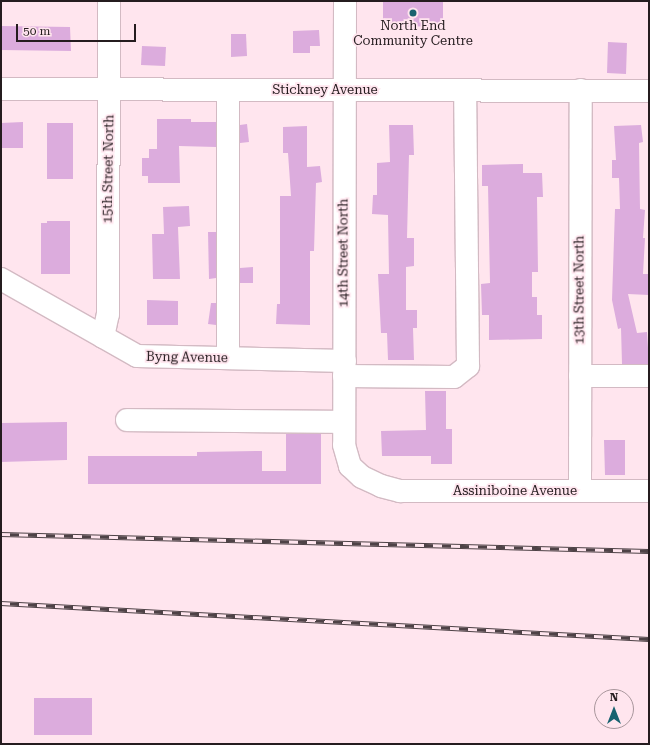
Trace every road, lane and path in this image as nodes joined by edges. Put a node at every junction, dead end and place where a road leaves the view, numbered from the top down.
1 (109, 1) edge
2 (345, 1) edge
3 (1, 89) edge
4 (110, 89) junction
5 (228, 90) junction
6 (344, 90) junction
7 (580, 90) junction
8 (465, 91) junction
9 (649, 91) edge
10 (1, 279) edge
11 (103, 337) junction
12 (228, 358) junction
13 (344, 368) junction
14 (580, 376) junction
15 (649, 376) edge
16 (128, 420) dead end
17 (344, 422) junction
18 (381, 486) joint
19 (580, 490) junction
20 (649, 491) edge

1 - 4 street, 15th Street North
2 - 6 street, 14th Street North
3 - 4 street, Stickney Avenue
4 - 5 street, Stickney Avenue
4 - 11 street, 15th Street North
5 - 6 street, Stickney Avenue
5 - 12 street
6 - 8 street, Stickney Avenue
6 - 13 street, 14th Street North
7 - 8 street, Stickney Avenue
7 - 9 street, Stickney Avenue
7 - 14 street, 13th Street North
8 - 13 street, Byng Avenue
10 - 11 street, Byng Avenue
11 - 12 street, Byng Avenue
12 - 13 street, Byng Avenue
13 - 17 street, 14th Street North
14 - 15 street
14 - 19 street, 13th Street North
16 - 17 street
17 - 18 street, 14th Street North
18 - 19 street, Assiniboine Avenue
19 - 20 street, Assiniboine Avenue

